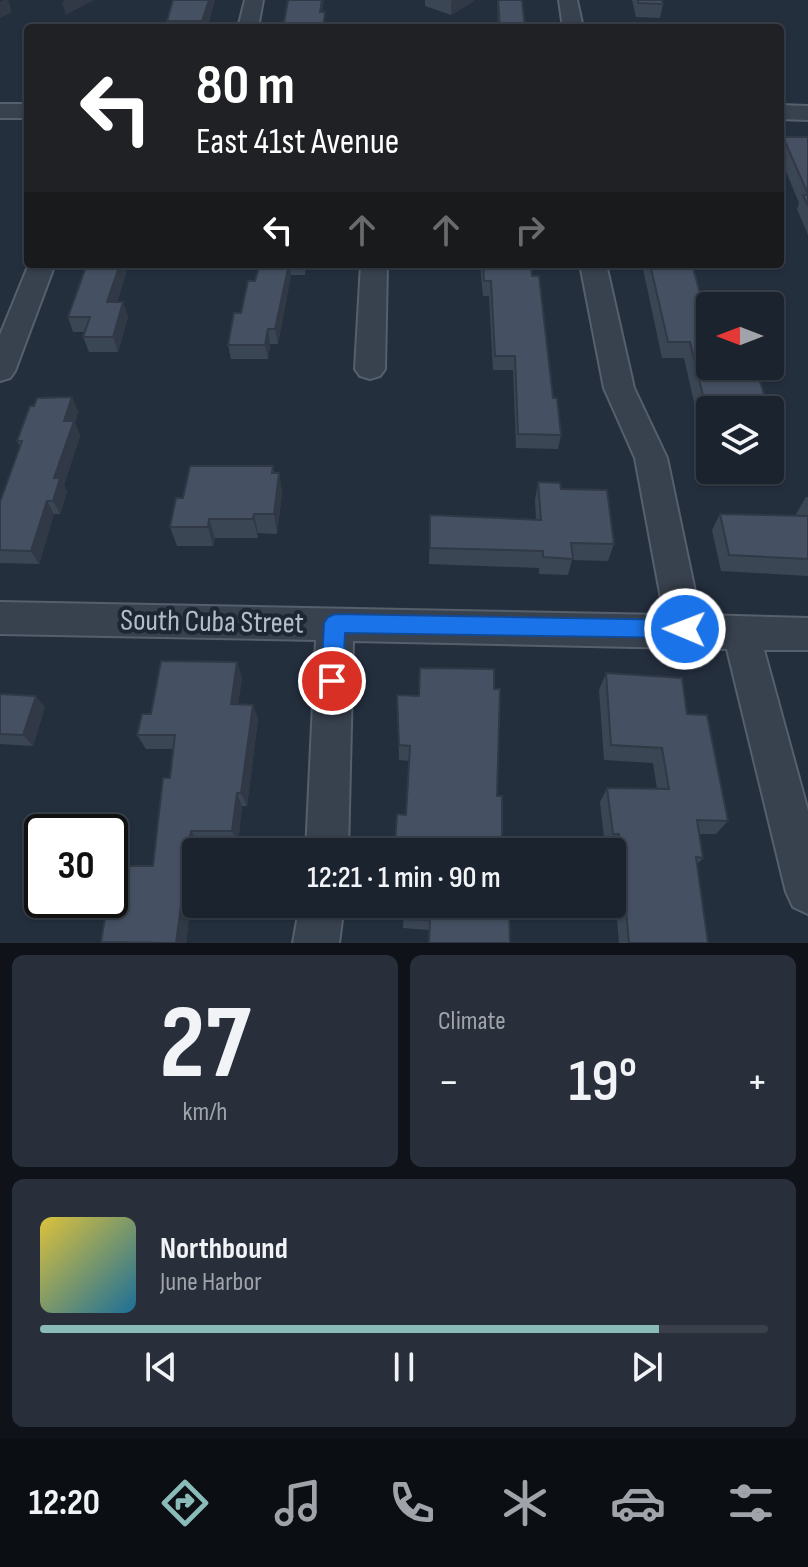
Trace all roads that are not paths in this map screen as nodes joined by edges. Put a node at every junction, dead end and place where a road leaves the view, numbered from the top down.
1 (254, 0) edge
2 (568, 0) edge
3 (249, 24) edge
4 (572, 24) edge
5 (0, 111) edge
6 (24, 111) edge
7 (784, 112) edge
8 (808, 113) edge
9 (40, 268) edge
10 (374, 268) edge
11 (594, 268) edge
12 (370, 369) dead end
13 (0, 371) edge
14 (0, 618) edge
15 (335, 623) junction
16 (685, 629) junction
17 (742, 634) junction
18 (808, 634) edge
19 (327, 838) edge
20 (808, 892) edge
21 (320, 918) edge
22 (316, 943) edge

1 - 3 street
2 - 4 street
5 - 6 street
7 - 8 street
9 - 13 street
10 - 12 street
11 - 16 street
14 - 15 street, South Cuba Street
15 - 16 street, South Cuba Street
15 - 19 street
16 - 17 street, South Cuba Street
17 - 18 street, South Cuba Street
17 - 20 street
21 - 22 street

